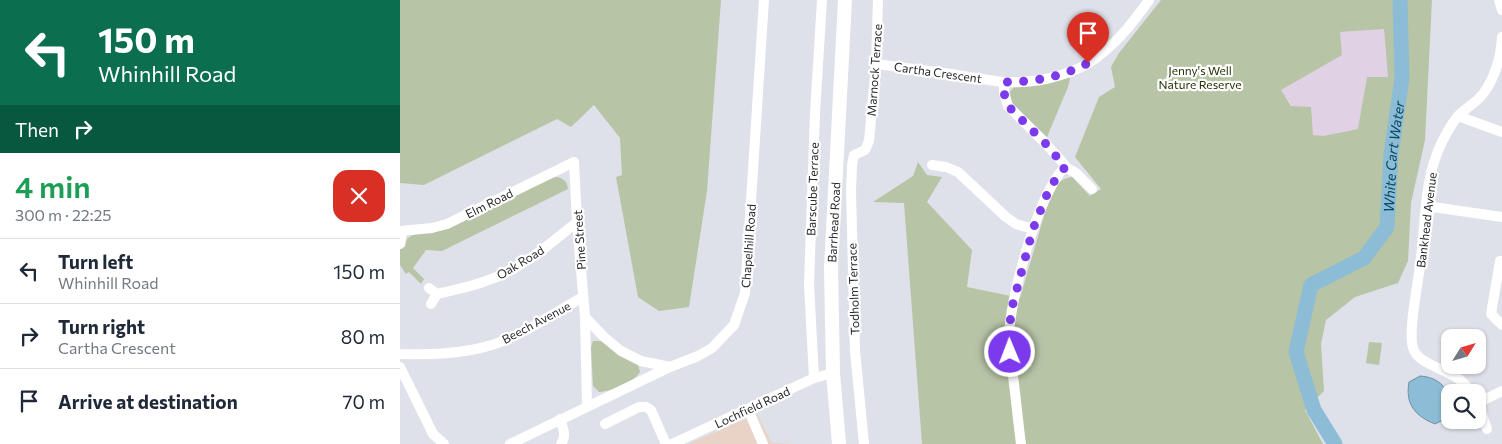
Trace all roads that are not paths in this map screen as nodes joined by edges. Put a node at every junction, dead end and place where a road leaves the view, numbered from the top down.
1 (764, 0) edge
2 (822, 0) edge
3 (845, 0) edge
4 (878, 0) edge
5 (1149, 0) edge
6 (1499, 0) edge
7 (1502, 10) edge
8 (1502, 37) edge
9 (1502, 48) edge
10 (876, 64) junction
11 (1004, 82) junction
12 (1458, 116) junction
13 (1502, 132) edge
14 (870, 141) joint
15 (574, 162) joint
16 (932, 165) dead end
17 (1065, 167) junction
18 (1092, 189) dead end
19 (1426, 206) junction
20 (1502, 217) edge
21 (577, 222) junction
22 (1033, 229) junction
23 (401, 231) edge
24 (400, 244) edge
25 (1502, 261) edge
26 (583, 296) junction
27 (431, 304) dead end
28 (585, 317) junction
29 (1502, 325) edge
30 (400, 354) edge
31 (400, 367) edge
32 (670, 367) junction
33 (833, 373) junction
34 (814, 378) junction
35 (1465, 384) edge
36 (1502, 391) edge
37 (1486, 399) edge
38 (586, 406) junction
39 (748, 409) junction
40 (560, 420) junction
41 (605, 424) dead end
42 (1486, 426) edge
43 (1487, 429) dead end
44 (444, 444) edge
45 (510, 444) edge
46 (561, 444) edge
47 (666, 444) edge
48 (672, 444) edge
49 (763, 444) edge
50 (839, 444) edge
51 (864, 444) edge
52 (1021, 444) edge

1 - 32 street, Chapelhill Road
2 - 34 street, Barscube Terrace
3 - 33 main road, Barrhead Road
4 - 10 street, Marnock Terrace
5 - 11 street, Cartha Crescent
6 - 7 street
8 - 9 street, Bankhead Avenue
9 - 12 street, Bankhead Avenue
10 - 11 street, Cartha Crescent
10 - 14 street, Marnock Terrace
11 - 17 street
12 - 13 street
12 - 19 street, Bankhead Avenue
14 - 51 street, Todholm Terrace
15 - 21 street, Pine Street
15 - 23 street, Elm Road
16 - 22 street
17 - 18 street
17 - 22 street
19 - 20 street
19 - 35 street, Bankhead Avenue
21 - 26 street, Pine Street
21 - 27 street, Oak Road
22 - 52 street
23 - 24 street, Elm Road
25 - 29 street
26 - 28 street, Pine Street
26 - 30 street, Beech Avenue
28 - 32 street
28 - 38 street, Pine Street
31 - 44 street
32 - 38 street, Chapelhill Road
33 - 34 street, Lochfield Road
33 - 50 main road, Barrhead Road
34 - 39 street, Lochfield Road
36 - 37 street
38 - 40 street, Chapelhill Road
39 - 48 street, Lochfield Road
39 - 49 street
40 - 45 street, Chapelhill Road
40 - 46 street
41 - 47 street
42 - 43 street

